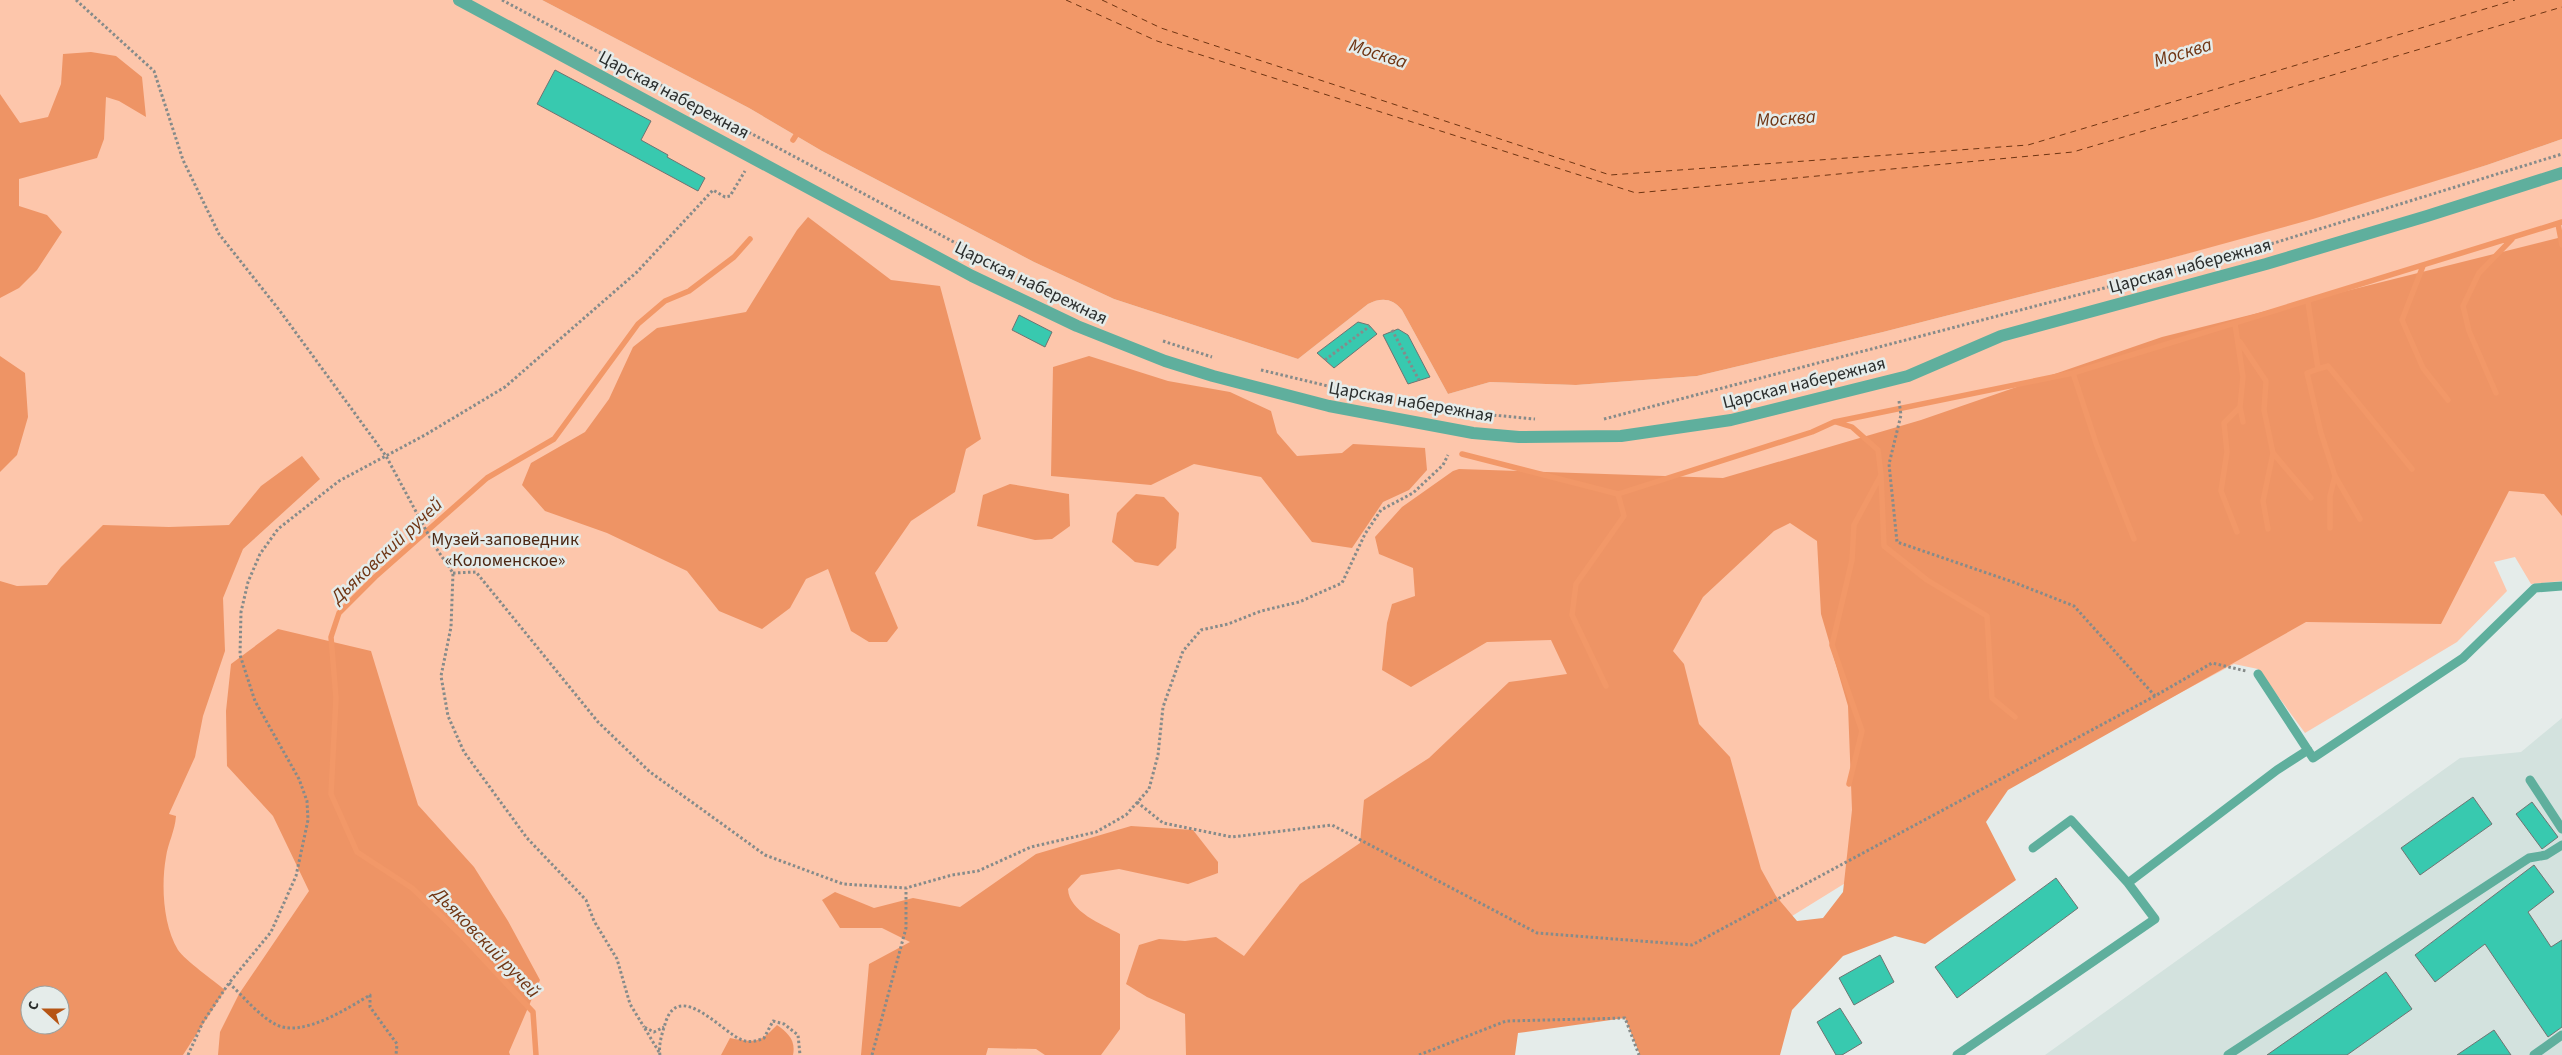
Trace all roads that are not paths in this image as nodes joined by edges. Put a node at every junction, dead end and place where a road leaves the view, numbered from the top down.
1 (460, 0) edge
2 (2562, 173) edge
3 (2562, 586) edge
4 (2258, 674) road end
5 (2308, 750) junction
6 (2530, 780) dead end
7 (2562, 829) edge
8 (2562, 845) edge
9 (2033, 848) dead end
10 (2128, 882) junction
11 (2562, 1035) edge
12 (1958, 1055) edge
13 (2228, 1055) edge
14 (2534, 1055) edge

1 - 2 street, Царская набережная
3 - 5 lane
4 - 5 lane
5 - 10 lane
6 - 7 lane
8 - 13 lane
9 - 10 lane
10 - 12 lane
11 - 14 lane

